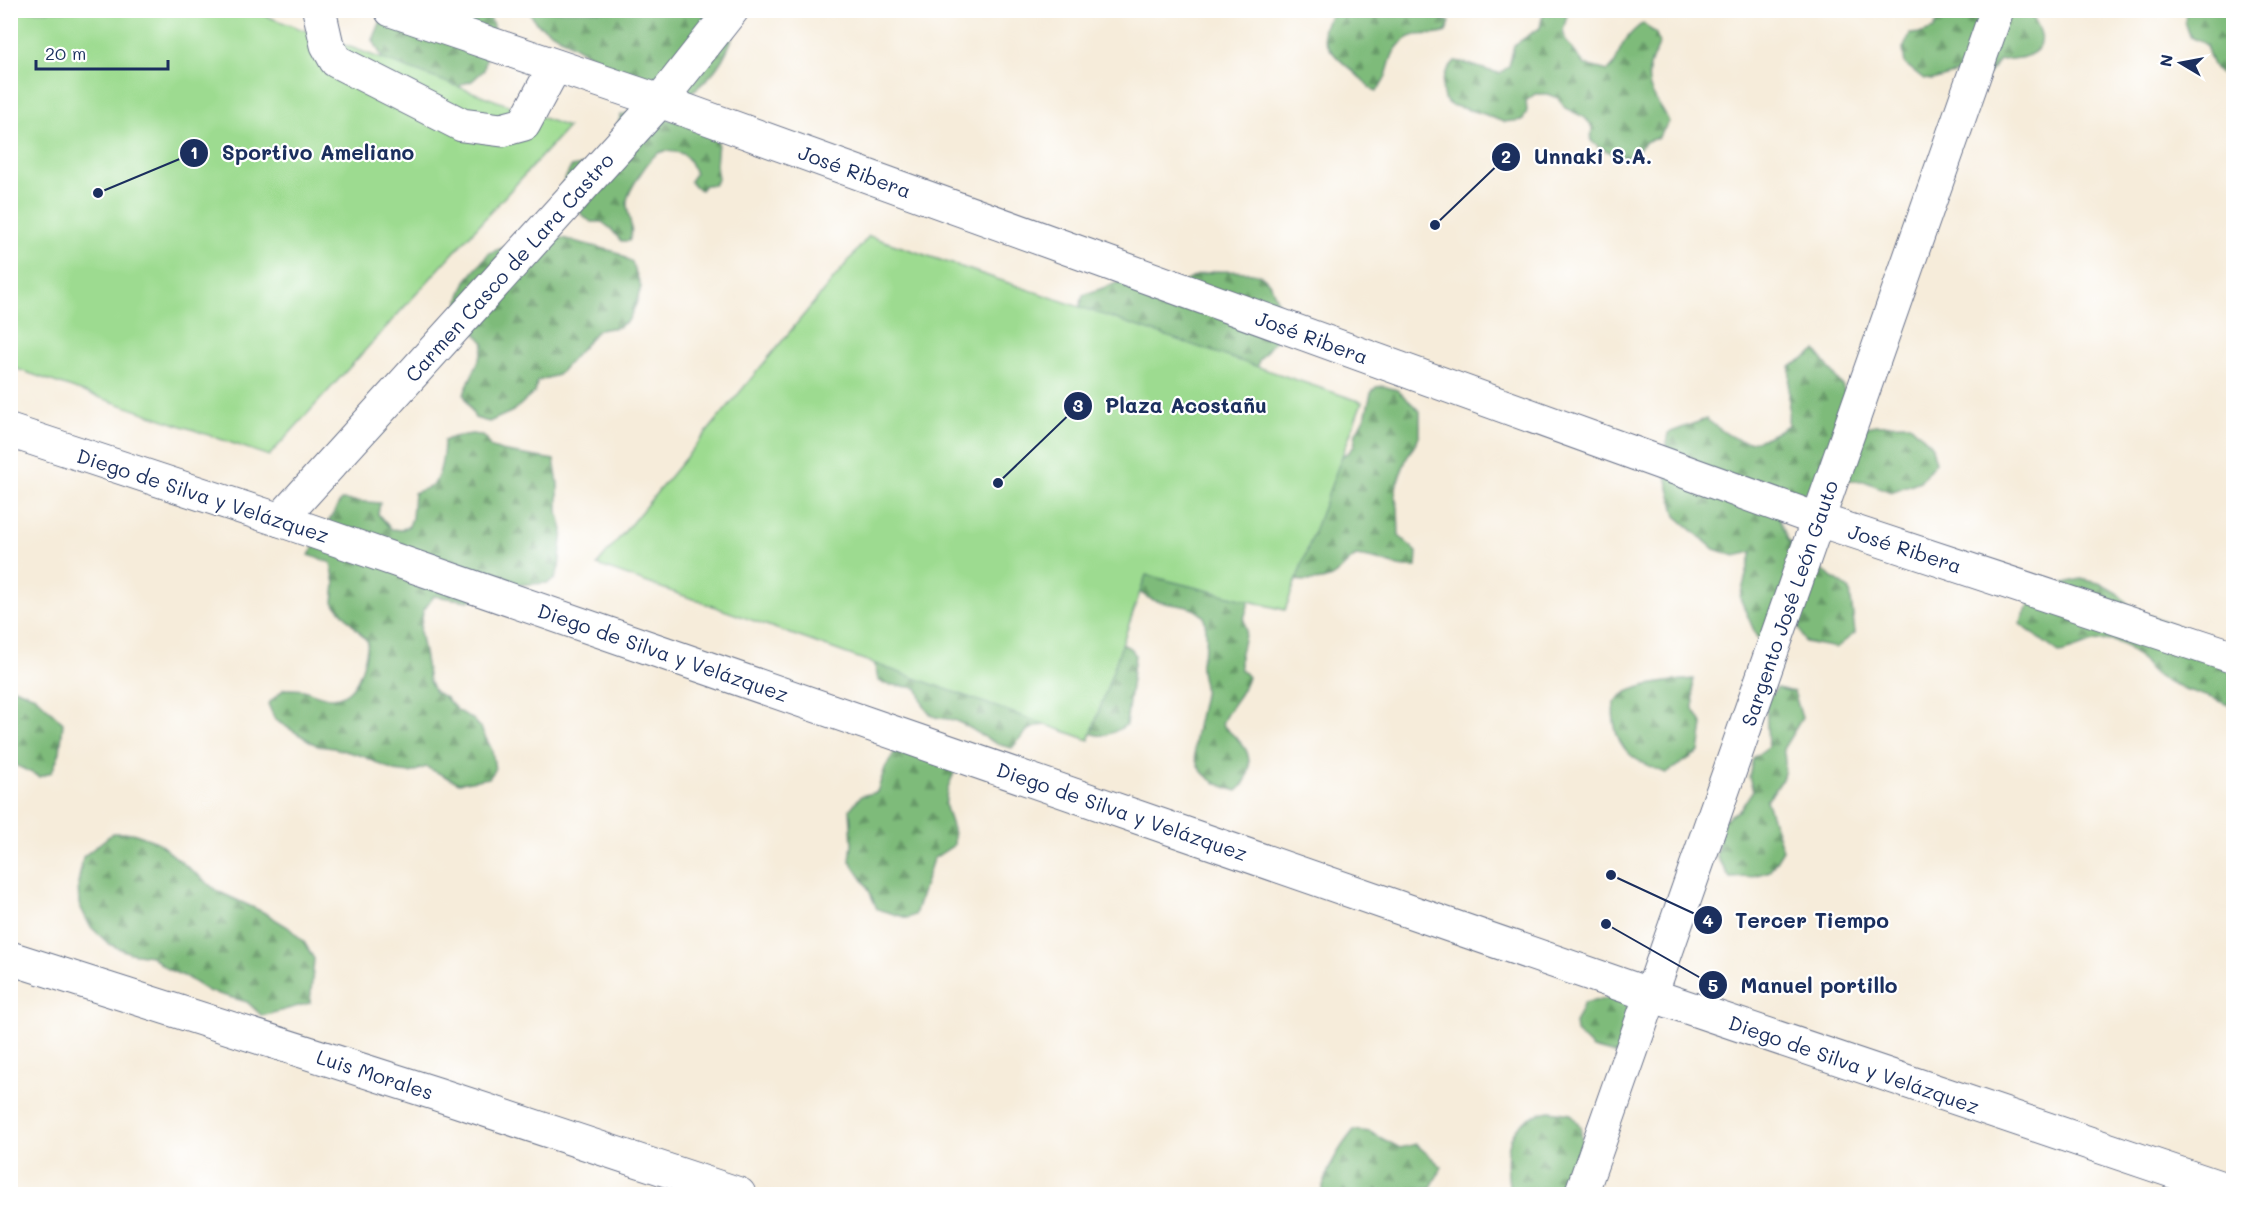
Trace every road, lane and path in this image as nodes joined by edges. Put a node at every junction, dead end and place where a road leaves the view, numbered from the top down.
1 (319, 10) edge
2 (391, 10) edge
3 (732, 10) edge
4 (1997, 10) edge
5 (555, 66) junction
6 (660, 101) junction
7 (10, 431) edge
8 (280, 520) junction
9 (1819, 520) junction
10 (2234, 657) edge
11 (10, 958) edge
12 (1651, 995) junction
13 (2234, 1192) edge
14 (739, 1194) edge
15 (1581, 1194) edge

1 - 5 street
2 - 5 street, José Ribera
3 - 6 street, Carmen Casco de Lara Castro
4 - 9 street, Sargento José León Gauto
5 - 6 street, José Ribera
6 - 8 street, Carmen Casco de Lara Castro
6 - 9 street, José Ribera
7 - 8 street, Diego de Silva y Velázquez
8 - 12 street, Diego de Silva y Velázquez
9 - 10 street, José Ribera
9 - 12 street, Sargento José León Gauto
11 - 14 street, Luis Morales
12 - 13 street, Diego de Silva y Velázquez
12 - 15 street, Sargento José León Gauto

